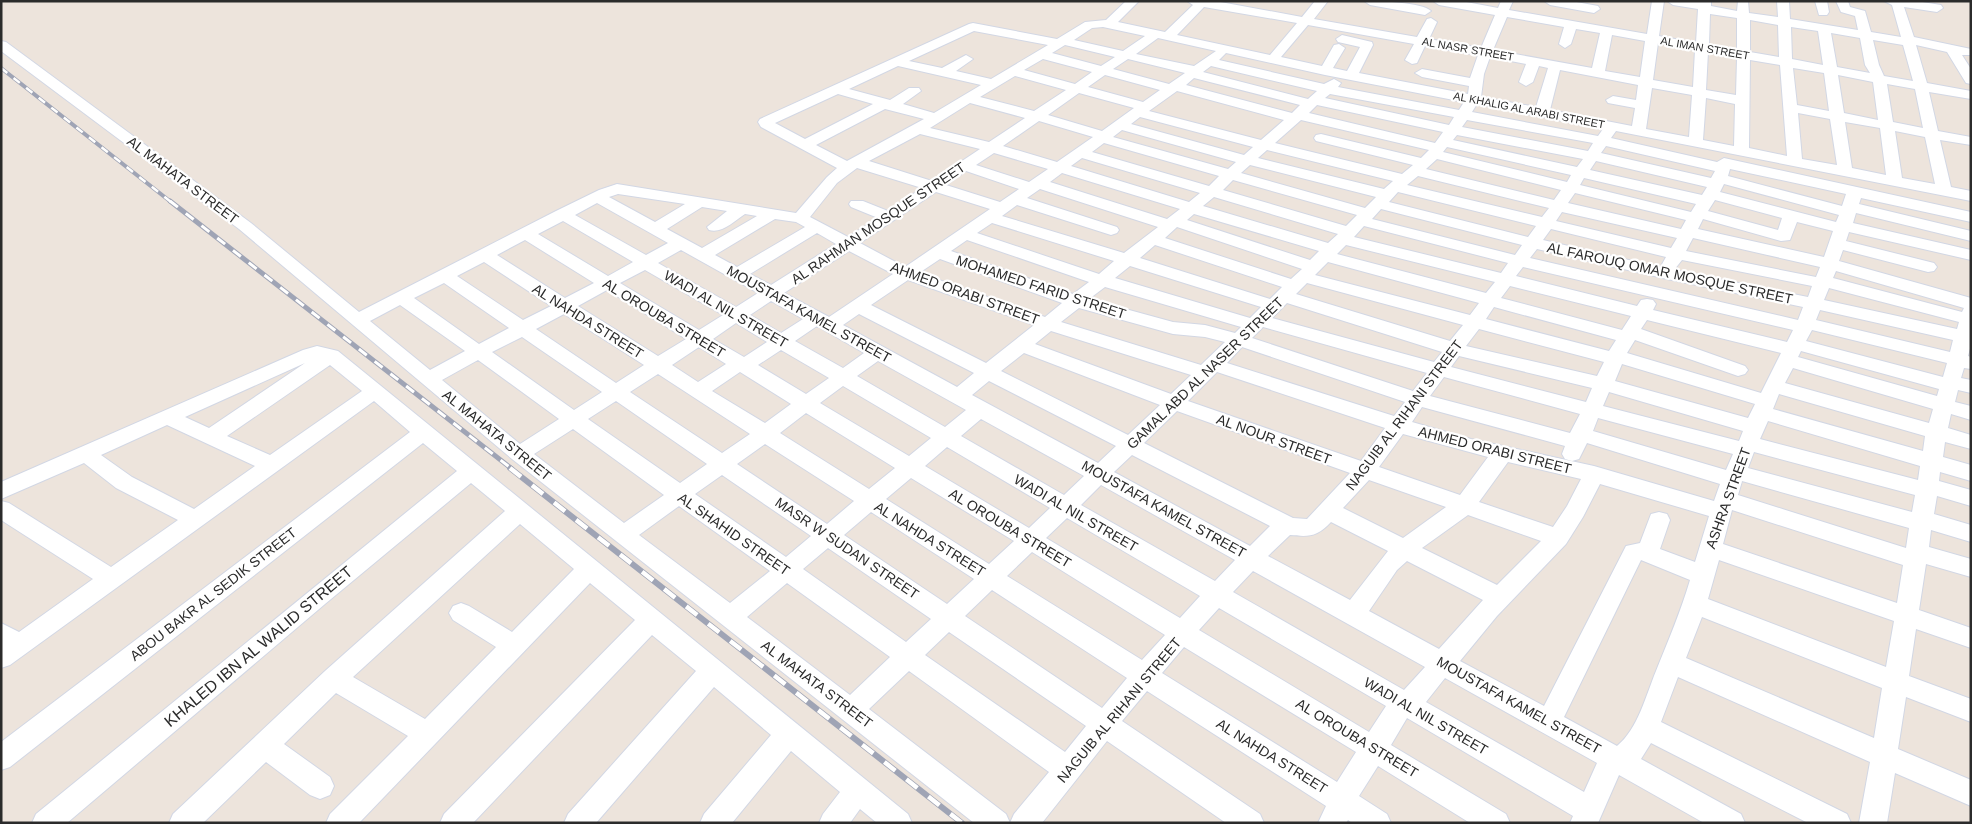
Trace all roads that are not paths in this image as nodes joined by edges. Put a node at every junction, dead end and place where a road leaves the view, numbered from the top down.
1 (1133, 1) edge
2 (1322, 1) edge
3 (1370, 1) edge
4 (1439, 1) edge
5 (1550, 1) edge
6 (1658, 1) edge
7 (1673, 1) edge
8 (1783, 1) edge
9 (1842, 1) edge
10 (1197, 2) edge
11 (1894, 2) edge
12 (1390, 3) edge
13 (1459, 3) edge
14 (1595, 5) edge
15 (1705, 5) edge
16 (1743, 8) edge
17 (1936, 8) dead end
18 (1239, 9) junction
19 (1260, 9) edge
20 (1502, 12) edge
21 (1427, 13) edge
22 (1229, 19) dead end
23 (1380, 20) dead end
24 (1783, 21) junction
25 (1110, 23) junction
26 (1571, 24) junction
27 (1249, 25) dead end
28 (1301, 26) junction
29 (1543, 26) junction
30 (1824, 27) junction
31 (1590, 28) junction
32 (1607, 30) junction
33 (1374, 33) junction
34 (1865, 34) junction
35 (954, 36) junction
36 (1162, 36) junction
37 (1653, 38) junction
38 (1421, 41) junction
39 (1908, 41) junction
40 (1061, 42) junction
41 (1565, 44) dead end
42 (1, 45) edge
43 (1003, 46) dead end
44 (1702, 47) junction
45 (1339, 48) dead end
46 (1952, 49) junction
47 (1022, 50) dead end
48 (1225, 50) junction
49 (1967, 52) dead end
50 (1487, 53) junction
51 (1041, 54) junction
52 (1744, 54) junction
53 (1126, 55) junction
54 (966, 59) dead end
55 (1272, 60) junction
56 (1412, 60) dead end
57 (1534, 61) junction
58 (896, 62) junction
59 (1210, 62) junction
60 (1786, 62) junction
61 (1555, 65) junction
62 (1103, 70) junction
63 (1830, 70) junction
64 (1013, 71) junction
65 (1325, 71) junction
66 (945, 72) junction
67 (1195, 72) junction
68 (1422, 73) dead end
69 (1598, 73) junction
70 (1347, 75) junction
71 (1879, 78) junction
72 (1971, 80) edge
73 (1526, 82) dead end
74 (1647, 82) junction
75 (993, 83) junction
76 (1921, 85) junction
77 (1077, 88) junction
78 (1173, 88) junction
79 (836, 89) junction
80 (1475, 90) junction
81 (914, 91) dead end
82 (1700, 92) junction
83 (1970, 96) edge
84 (969, 99) junction
85 (1613, 100) dead end
86 (1743, 101) junction
87 (886, 105) junction
88 (1309, 105) junction
89 (1643, 105) junction
90 (1792, 108) junction
91 (1142, 109) junction
92 (1542, 112) junction
93 (1036, 116) junction
94 (1837, 117) junction
95 (936, 118) junction
96 (1120, 125) junction
97 (1887, 126) junction
98 (918, 129) junction
99 (1638, 131) junction
100 (1932, 134) junction
101 (1102, 137) junction
102 (1320, 138) dead end
103 (1971, 141) edge
104 (1696, 142) junction
105 (804, 145) junction
106 (1263, 145) junction
107 (990, 147) junction
108 (1080, 153) junction
109 (1592, 157) junction
110 (1247, 160) junction
111 (1795, 162) junction
112 (851, 165) junction
113 (965, 166) junction
114 (1060, 168) junction
115 (1845, 171) junction
116 (1229, 174) junction
117 (1895, 181) junction
118 (936, 186) junction
119 (1034, 186) junction
120 (1711, 191) junction
121 (1944, 191) junction
122 (1211, 192) junction
123 (604, 193) junction
124 (1971, 196) edge
125 (700, 202) junction
126 (857, 204) dead end
127 (1558, 206) junction
128 (743, 208) junction
129 (1002, 208) junction
130 (1191, 208) junction
131 (1372, 210) junction
132 (774, 213) junction
133 (1130, 213) junction
134 (562, 214) junction
135 (1791, 215) junction
136 (890, 217) junction
137 (1971, 217) edge
138 (800, 218) junction
139 (1171, 223) junction
140 (1546, 224) junction
141 (816, 226) junction
142 (715, 227) dead end
143 (656, 229) junction
144 (1111, 230) junction
145 (525, 233) junction
146 (964, 234) junction
147 (1215, 235) junction
148 (1971, 236) edge
149 (1152, 239) junction
150 (682, 243) junction
151 (847, 244) junction
152 (1836, 244) junction
153 (1089, 249) junction
154 (937, 252) junction
155 (1525, 252) junction
156 (483, 254) junction
157 (1196, 254) junction
158 (1676, 254) junction
159 (702, 255) junction
160 (1971, 255) edge
161 (1125, 261) junction
162 (645, 263) junction
163 (1928, 267) dead end
164 (737, 274) junction
165 (906, 274) junction
166 (1666, 274) junction
167 (444, 275) junction
168 (1174, 275) junction
169 (1101, 280) junction
170 (1504, 280) junction
171 (607, 283) junction
172 (1654, 292) junction
173 (772, 293) junction
174 (401, 297) junction
175 (1490, 300) junction
176 (1075, 301) junction
177 (564, 306) junction
178 (858, 306) junction
179 (1641, 314) junction
180 (737, 316) junction
181 (357, 320) junction
182 (1969, 320) edge
183 (824, 322) junction
184 (1257, 322) junction
185 (1474, 323) junction
186 (1048, 324) junction
187 (523, 328) junction
188 (1628, 334) junction
189 (699, 339) junction
190 (1239, 340) junction
191 (1797, 341) junction
192 (781, 342) junction
193 (1021, 345) junction
194 (1454, 349) junction
195 (479, 352) junction
196 (878, 352) junction
197 (331, 355) junction
198 (1615, 358) junction
199 (1964, 362) edge
200 (741, 365) junction
201 (658, 366) junction
202 (1210, 369) junction
203 (1439, 370) junction
204 (1738, 370) dead end
205 (988, 372) junction
206 (842, 378) junction
207 (428, 379) junction
208 (1603, 384) junction
209 (1954, 390) edge
210 (376, 391) junction
211 (698, 391) junction
212 (617, 392) junction
213 (958, 396) junction
214 (1418, 399) junction
215 (1174, 403) junction
216 (805, 404) junction
217 (981, 408) junction
218 (1591, 409) junction
219 (1971, 413) edge
220 (168, 417) junction
221 (574, 419) junction
222 (1758, 420) junction
223 (1398, 425) junction
224 (425, 431) junction
225 (1936, 433) junction
226 (764, 434) junction
227 (210, 437) junction
228 (946, 437) junction
229 (1578, 438) junction
230 (1971, 442) edge
231 (1130, 445) junction
232 (86, 453) junction
233 (1502, 453) junction
234 (519, 454) junction
235 (1931, 462) junction
236 (273, 464) junction
237 (722, 464) junction
238 (1566, 467) junction
239 (910, 468) junction
240 (472, 471) junction
241 (1364, 472) junction
242 (1971, 473) edge
243 (1100, 474) junction
244 (1594, 474) junction
245 (1927, 488) junction
246 (1729, 490) junction
247 (1, 491) edge
248 (679, 495) junction
249 (1971, 498) edge
250 (870, 500) junction
251 (1464, 506) junction
252 (1065, 507) junction
253 (1, 509) edge
254 (520, 511) junction
255 (1329, 511) junction
256 (196, 519) junction
257 (1659, 520) dead end
258 (1921, 521) junction
259 (1289, 526) junction
260 (1971, 534) edge
261 (624, 535) junction
262 (828, 535) junction
263 (1558, 538) junction
264 (1030, 540) junction
265 (1710, 548) junction
266 (1404, 549) junction
267 (1647, 553) junction
268 (1916, 556) junction
269 (1253, 558) junction
270 (590, 568) junction
271 (1971, 568) edge
272 (786, 570) junction
273 (1703, 575) junction
274 (992, 578) junction
275 (111, 579) junction
276 (1217, 595) junction
277 (1499, 597) junction
278 (1695, 604) junction
279 (461, 613) dead end
280 (1354, 613) junction
281 (1906, 616) junction
282 (949, 617) junction
283 (730, 618) junction
284 (652, 619) junction
285 (1183, 633) junction
286 (1971, 638) edge
287 (7, 645) edge
288 (514, 646) junction
289 (908, 656) junction
290 (1672, 663) junction
291 (1444, 664) junction
292 (713, 670) junction
293 (1146, 676) junction
294 (334, 679) junction
295 (1895, 681) junction
296 (1404, 704) junction
297 (851, 710) junction
298 (1971, 711) edge
299 (1549, 722) junction
300 (1106, 724) junction
301 (1646, 727) junction
302 (789, 733) junction
303 (428, 734) junction
304 (264, 746) junction
305 (1374, 748) junction
306 (1885, 756) junction
307 (1, 758) edge
308 (1617, 759) junction
309 (1068, 770) junction
310 (320, 786) dead end
311 (858, 790) junction
312 (1971, 793) edge
313 (1342, 800) junction
314 (1587, 817) edge
315 (46, 823) edge
316 (183, 823) edge
317 (340, 823) edge
318 (454, 823) edge
319 (578, 823) edge
320 (714, 823) edge
321 (833, 823) edge
322 (898, 823) edge
323 (996, 823) edge
324 (1024, 823) edge
325 (1250, 823) edge
326 (1332, 823) edge
327 (1377, 823) edge
328 (1496, 823) edge
329 (1730, 823) edge
330 (1837, 823) edge
331 (1874, 823) edge

1 - 25 street
2 - 28 street
3 - 12 street
4 - 13 street, AL IMAN STREET
5 - 14 street
5 - 29 street
6 - 37 street
7 - 15 street
8 - 24 street
9 - 34 street
10 - 18 street, AL NASR STREET
10 - 36 street, AL RAHMAN MOSQUE STREET
11 - 17 street
11 - 39 street
12 - 21 street
13 - 20 street, AL IMAN STREET
14 - 31 street
15 - 16 street
15 - 44 street
16 - 24 street
16 - 52 street
18 - 19 street, AL NASR STREET
18 - 22 street
19 - 27 street
19 - 28 street, AL NASR STREET
20 - 29 street, AL IMAN STREET
20 - 50 street, GAMAL ABD AL NASER STREET
21 - 38 street
23 - 33 street
24 - 30 street
24 - 60 street
25 - 36 street, AL KHALIG AL ARABI STREET
25 - 40 street, AL KHALIG AL ARABI STREET
26 - 29 street, AL IMAN STREET
26 - 31 street, AL IMAN STREET
26 - 41 street
28 - 33 street, AL NASR STREET
28 - 55 street
28 - 70 street
30 - 34 street
30 - 63 street
31 - 32 street, AL IMAN STREET
32 - 37 street, AL IMAN STREET
32 - 69 street
33 - 38 street, AL NASR STREET
34 - 39 street
34 - 71 street
35 - 40 street
35 - 43 street
35 - 58 street
36 - 48 street, AL KHALIG AL ARABI STREET
36 - 53 street, AL RAHMAN MOSQUE STREET
37 - 44 street, AL IMAN STREET
37 - 74 street
38 - 50 street, AL NASR STREET
38 - 56 street
39 - 46 street
39 - 76 street
40 - 51 street
40 - 53 street
42 - 181 street, AL MAHATA STREET
44 - 52 street, AL IMAN STREET
44 - 82 street
45 - 65 street
46 - 49 street
46 - 72 street
47 - 51 street
48 - 55 street, AL KHALIG AL ARABI STREET
48 - 59 street
50 - 57 street, AL NASR STREET
50 - 80 street, GAMAL ABD AL NASER STREET
51 - 62 street
51 - 64 street
52 - 60 street, AL IMAN STREET
52 - 86 street
53 - 62 street, AL RAHMAN MOSQUE STREET
53 - 67 street
54 - 66 street
55 - 65 street, AL KHALIG AL ARABI STREET
57 - 61 street, AL NASR STREET
57 - 73 street
58 - 66 street
58 - 79 street
59 - 67 street
59 - 88 street
60 - 63 street, AL IMAN STREET
60 - 90 street
61 - 69 street, AL NASR STREET
61 - 92 street
62 - 77 street, AL RAHMAN MOSQUE STREET
62 - 78 street
63 - 71 street, AL IMAN STREET
63 - 94 street
64 - 75 street
64 - 77 street
65 - 70 street, AL KHALIG AL ARABI STREET
66 - 75 street
67 - 78 street
67 - 88 street
68 - 80 street
69 - 74 street, AL NASR STREET
70 - 80 street, AL KHALIG AL ARABI STREET
70 - 88 street
71 - 76 street, AL IMAN STREET
71 - 97 street
74 - 82 street, AL NASR STREET
74 - 89 street
75 - 84 street
76 - 83 street, AL IMAN STREET
76 - 100 street
77 - 91 street
77 - 93 street, AL RAHMAN MOSQUE STREET
78 - 88 street
78 - 91 street
79 - 87 street
79 - 105 street
80 - 92 street, AL KHALIG AL ARABI STREET
80 - 131 street, GAMAL ABD AL NASER STREET
81 - 87 street
82 - 86 street, AL NASR STREET
82 - 104 street
84 - 93 street
84 - 95 street
85 - 89 street
86 - 120 street
87 - 95 street
87 - 105 street
88 - 106 street
88 - 131 street
88 - 131 street
89 - 99 street
90 - 94 street
90 - 111 street
91 - 96 street
91 - 106 street
92 - 109 street, AL KHALIG AL ARABI STREET
93 - 101 street
93 - 107 street, AL RAHMAN MOSQUE STREET
94 - 97 street
94 - 115 street
95 - 98 street
96 - 101 street
96 - 110 street
97 - 100 street
97 - 117 street
98 - 107 street
98 - 112 street
99 - 104 street, AL KHALIG AL ARABI STREET
99 - 109 street, AL KHALIG AL ARABI STREET
100 - 103 street
100 - 121 street
101 - 108 street
101 - 116 street
102 - 131 street
104 - 120 street, AL KHALIG AL ARABI STREET
105 - 112 street
106 - 110 street
106 - 131 street
107 - 113 street, AL RAHMAN MOSQUE STREET
107 - 114 street
108 - 114 street
108 - 122 street
109 - 120 street
109 - 120 street
109 - 127 street, NAGUIB AL RIHANI STREET
109 - 131 street
109 - 131 street
110 - 116 street
110 - 131 street
111 - 115 street, AL KHALIG AL ARABI STREET
111 - 120 street, AL KHALIG AL ARABI STREET
112 - 118 street
112 - 138 street
113 - 118 street, AL RAHMAN MOSQUE STREET
113 - 119 street
114 - 119 street
114 - 130 street
115 - 117 street, AL KHALIG AL ARABI STREET
116 - 122 street
116 - 131 street
117 - 121 street, AL KHALIG AL ARABI STREET
118 - 129 street
118 - 136 street, AL RAHMAN MOSQUE STREET
119 - 129 street
119 - 133 street
120 - 127 street
120 - 135 street
120 - 135 street
120 - 152 street
120 - 152 street
120 - 158 street
121 - 124 street, AL KHALIG AL ARABI STREET
122 - 130 street
122 - 131 street
123 - 125 street, AHMED ORABI STREET
123 - 134 street
123 - 143 street, MOUSTAFA KAMEL STREET
125 - 128 street, AHMED ORABI STREET
125 - 143 street
126 - 136 street
127 - 131 street
127 - 140 street, NAGUIB AL RIHANI STREET
128 - 132 street, AHMED ORABI STREET
128 - 142 street
129 - 144 street
129 - 146 street
129 - 153 street
130 - 131 street
130 - 139 street
131 - 140 street
131 - 147 street
131 - 155 street
131 - 155 street, AL FAROUQ OMAR MOSQUE STREET
131 - 157 street
131 - 168 street
131 - 170 street
131 - 175 street
131 - 184 street, GAMAL ABD AL NASER STREET
131 - 185 street
131 - 194 street
132 - 138 street, AHMED ORABI STREET
132 - 159 street
133 - 139 street
133 - 144 street
134 - 145 street
134 - 162 street, WADI AL NIL STREET
135 - 152 street
136 - 151 street, AL RAHMAN MOSQUE STREET
137 - 152 street
138 - 141 street, AHMED ORABI STREET
139 - 147 street
139 - 149 street
140 - 155 street, NAGUIB AL RIHANI STREET
140 - 158 street
141 - 151 street, AHMED ORABI STREET
141 - 164 street
143 - 150 street, MOUSTAFA KAMEL STREET
144 - 153 street
145 - 156 street
145 - 171 street, AL OROUBA STREET
146 - 154 street
146 - 169 street
147 - 157 street
148 - 152 street
149 - 157 street
149 - 161 street
150 - 159 street, MOUSTAFA KAMEL STREET
150 - 162 street
151 - 165 street, AHMED ORABI STREET
151 - 173 street, AL RAHMAN MOSQUE STREET
152 - 158 street
152 - 160 street
152 - 163 street
152 - 166 street, AL FAROUQ OMAR MOSQUE STREET
152 - 182 street
152 - 191 street, ASHRA STREET
153 - 161 street
154 - 165 street
154 - 176 street, MOHAMED FARID STREET
155 - 166 street, AL FAROUQ OMAR MOSQUE STREET
155 - 170 street, NAGUIB AL RIHANI STREET
155 - 172 street
156 - 167 street
156 - 177 street, AL NAHDA STREET
157 - 168 street
158 - 166 street
159 - 164 street, MOUSTAFA KAMEL STREET
161 - 168 street
161 - 169 street
162 - 171 street
162 - 180 street, WADI AL NIL STREET
164 - 173 street, MOUSTAFA KAMEL STREET
165 - 178 street
165 - 186 street, AHMED ORABI STREET
166 - 172 street
167 - 174 street
167 - 187 street, MASR W SUDAN STREET
169 - 176 street
169 - 184 street
170 - 175 street, NAGUIB AL RIHANI STREET
170 - 179 street
171 - 177 street
171 - 189 street, AL OROUBA STREET
172 - 179 street
172 - 191 street
173 - 180 street, AL RAHMAN MOSQUE STREET
173 - 183 street, MOUSTAFA KAMEL STREET
174 - 181 street
174 - 195 street, AL SHAHID STREET
175 - 185 street, NAGUIB AL RIHANI STREET
175 - 188 street
176 - 186 street
176 - 190 street, MOHAMED FARID STREET
177 - 187 street
177 - 201 street, AL NAHDA STREET
178 - 183 street
178 - 205 street
179 - 188 street
179 - 191 street
180 - 189 street, AL RAHMAN MOSQUE STREET
180 - 192 street, WADI AL NIL STREET
181 - 207 street, AL MAHATA STREET
182 - 199 street
183 - 192 street
183 - 196 street, MOUSTAFA KAMEL STREET
184 - 190 street, GAMAL ABD AL NASER STREET
184 - 203 street
185 - 194 street, NAGUIB AL RIHANI STREET
185 - 198 street
186 - 193 street
186 - 202 street, AHMED ORABI STREET
187 - 195 street
187 - 212 street, MASR W SUDAN STREET
188 - 198 street
188 - 204 street
189 - 200 street, AL OROUBA STREET
189 - 201 street, AL RAHMAN MOSQUE STREET
190 - 202 street, GAMAL ABD AL NASER STREET
190 - 214 street, MOHAMED FARID STREET
191 - 199 street
191 - 209 street
191 - 222 street, ASHRA STREET
192 - 200 street
192 - 206 street, WADI AL NIL STREET
193 - 205 street
193 - 215 street, AL NOUR STREET
194 - 203 street, NAGUIB AL RIHANI STREET
194 - 208 street
195 - 207 street
195 - 221 street, AL SHAHID STREET
196 - 206 street
196 - 213 street, MOUSTAFA KAMEL STREET
197 - 210 street
197 - 220 street
197 - 227 street
198 - 208 street
198 - 222 street
199 - 209 street
200 - 211 street
200 - 216 street, AL OROUBA STREET
201 - 211 street, AL NAHDA STREET
201 - 212 street, AL RAHMAN MOSQUE STREET
202 - 215 street, GAMAL ABD AL NASER STREET
202 - 223 street, AHMED ORABI STREET
203 - 214 street, NAGUIB AL RIHANI STREET
203 - 218 street
205 - 213 street
205 - 231 street
206 - 216 street
206 - 228 street, WADI AL NIL STREET
207 - 234 street, AL MAHATA STREET
208 - 218 street
208 - 222 street
209 - 219 street
209 - 225 street
210 - 224 street
210 - 236 street
211 - 226 street, AL NAHDA STREET
212 - 221 street, AL RAHMAN MOSQUE STREET
212 - 237 street, MASR W SUDAN STREET
213 - 217 street, MOUSTAFA KAMEL STREET
214 - 223 street, NAGUIB AL RIHANI STREET
214 - 229 street, MOHAMED FARID STREET
215 - 231 street, GAMAL ABD AL NASER STREET
215 - 241 street, AL NOUR STREET
216 - 226 street
216 - 239 street, AL OROUBA STREET
217 - 228 street
217 - 243 street, MOUSTAFA KAMEL STREET
218 - 222 street
218 - 229 street
220 - 227 street
220 - 232 street
221 - 234 street, AL RAHMAN MOSQUE STREET
221 - 248 street, AL SHAHID STREET
222 - 225 street
222 - 235 street
222 - 245 street
222 - 246 street, ASHRA STREET
223 - 233 street, AHMED ORABI STREET
223 - 241 street, NAGUIB AL RIHANI STREET
224 - 240 street
224 - 307 street, ABOU BAKR AL SEDIK STREET
225 - 230 street
225 - 235 street
226 - 237 street
226 - 250 street, AL NAHDA STREET
227 - 236 street
228 - 239 street
228 - 252 street, WADI AL NIL STREET
229 - 238 street
229 - 246 street, MOHAMED FARID STREET
231 - 243 street, GAMAL ABD AL NASER STREET
231 - 259 street
232 - 247 street
232 - 256 street
233 - 238 street, AHMED ORABI STREET
233 - 251 street
234 - 261 street, AL MAHATA STREET
235 - 242 street
235 - 245 street
236 - 256 street
237 - 248 street
237 - 262 street, MASR W SUDAN STREET
238 - 244 street, AHMED ORABI STREET
239 - 250 street
239 - 264 street, AL OROUBA STREET
240 - 254 street
240 - 315 street, KHALED IBN AL WALID STREET
241 - 251 street, AL NOUR STREET
241 - 255 street, NAGUIB AL RIHANI STREET
243 - 252 street, GAMAL ABD AL NASER STREET
243 - 269 street, MOUSTAFA KAMEL STREET
244 - 246 street, AHMED ORABI STREET
244 - 263 street
245 - 249 street
245 - 258 street
246 - 258 street, MOHAMED FARID STREET
246 - 265 street, ASHRA STREET
246 - 268 street, AHMED ORABI STREET
248 - 261 street
248 - 272 street, AL SHAHID STREET
250 - 262 street
250 - 274 street, AL NAHDA STREET
251 - 263 street, AL NOUR STREET
251 - 266 street
252 - 264 street, GAMAL ABD AL NASER STREET
252 - 276 street, WADI AL NIL STREET
253 - 275 street
254 - 270 street
254 - 294 street
255 - 259 street, NAGUIB AL RIHANI STREET
255 - 266 street
256 - 275 street
257 - 267 street
258 - 260 street, MOHAMED FARID STREET
258 - 268 street
259 - 269 street, NAGUIB AL RIHANI STREET
261 - 283 street, AL MAHATA STREET
262 - 272 street
262 - 282 street, MASR W SUDAN STREET
263 - 277 street
264 - 274 street, GAMAL ABD AL NASER STREET
264 - 285 street, AL OROUBA STREET
265 - 273 street, ASHRA STREET
265 - 281 street
266 - 277 street
266 - 280 street
267 - 273 street
267 - 299 street
268 - 271 street, AHMED ORABI STREET
268 - 281 street
269 - 276 street, NAGUIB AL RIHANI STREET
269 - 280 street, MOUSTAFA KAMEL STREET
270 - 284 street
270 - 288 street
272 - 283 street
272 - 289 street, AL SHAHID STREET
273 - 278 street, ASHRA STREET
274 - 282 street, GAMAL ABD AL NASER STREET
274 - 293 street, AL NAHDA STREET
275 - 287 street
276 - 285 street, NAGUIB AL RIHANI STREET
276 - 296 street, WADI AL NIL STREET
277 - 291 street
278 - 290 street, ASHRA STREET
278 - 295 street
279 - 288 street
280 - 291 street, MOUSTAFA KAMEL STREET
281 - 286 street
281 - 295 street
282 - 289 street, GAMAL ABD AL NASER STREET
282 - 300 street, MASR W SUDAN STREET
283 - 297 street, AL MAHATA STREET
284 - 292 street
284 - 318 street
285 - 293 street, NAGUIB AL RIHANI STREET
285 - 305 street, AL OROUBA STREET
288 - 303 street
289 - 297 street, GAMAL ABD AL NASER STREET
289 - 309 street, AL SHAHID STREET
290 - 301 street, ASHRA STREET
290 - 306 street
291 - 296 street
291 - 299 street, MOUSTAFA KAMEL STREET
292 - 302 street
292 - 319 street
293 - 300 street, NAGUIB AL RIHANI STREET
293 - 313 street, AL NAHDA STREET
294 - 303 street
294 - 304 street
295 - 298 street
295 - 306 street
296 - 305 street
296 - 314 street, WADI AL NIL STREET
297 - 323 street, AL MAHATA STREET
299 - 308 street, MOUSTAFA KAMEL STREET
300 - 309 street, NAGUIB AL RIHANI STREET
300 - 325 street, MASR W SUDAN STREET
301 - 308 street, ASHRA STREET
301 - 330 street
302 - 311 street
302 - 320 street
303 - 317 street
304 - 310 street
304 - 316 street
305 - 313 street
305 - 328 street, AL OROUBA STREET
306 - 312 street
306 - 331 street
308 - 314 street, ASHRA STREET
308 - 329 street, MOUSTAFA KAMEL STREET
309 - 324 street, NAGUIB AL RIHANI STREET
311 - 321 street
311 - 322 street
313 - 326 street
313 - 327 street, AL NAHDA STREET

